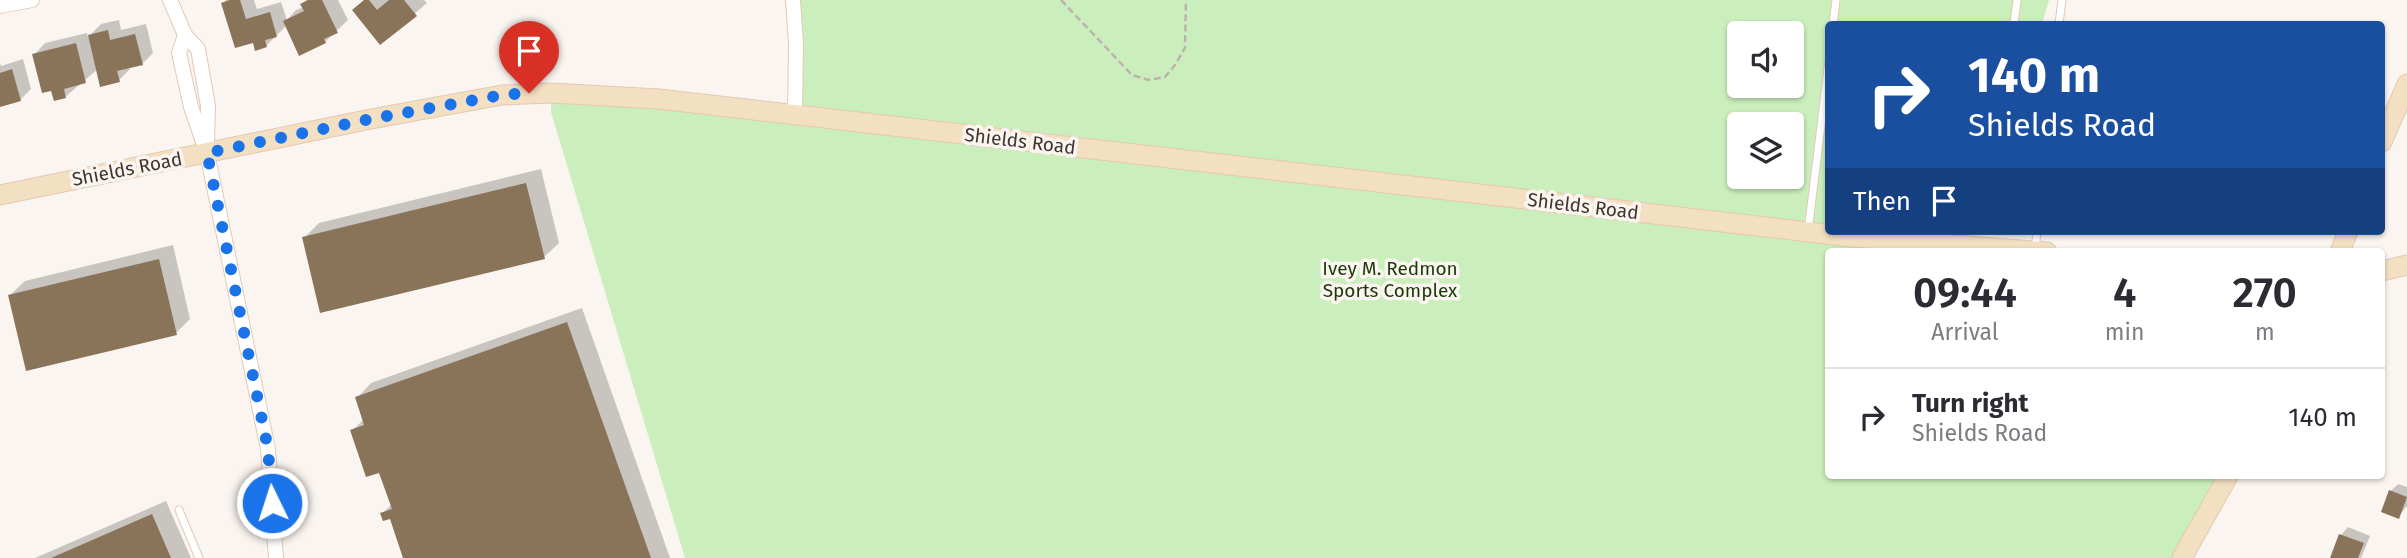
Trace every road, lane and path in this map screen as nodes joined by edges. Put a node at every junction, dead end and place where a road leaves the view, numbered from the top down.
1 (32, 0) edge
2 (170, 0) edge
3 (793, 0) edge
4 (1061, 0) edge
5 (1186, 0) edge
6 (1836, 0) edge
7 (2017, 0) edge
8 (2062, 0) edge
9 (0, 6) edge
10 (1833, 21) edge
11 (2014, 21) edge
12 (2059, 21) edge
13 (2407, 84) edge
14 (1825, 94) edge
15 (795, 116) junction
16 (2385, 135) edge
17 (207, 153) junction
18 (0, 195) edge
19 (1808, 232) junction
20 (1825, 233) edge
21 (1844, 235) edge
22 (1999, 248) edge
23 (2407, 265) edge
24 (2385, 270) edge
25 (2226, 479) edge
26 (178, 510) dead end
27 (199, 558) edge
28 (276, 558) edge
29 (2182, 558) edge

1 - 9 street
2 - 17 street
3 - 15 street
4 - 5 path
6 - 10 lane
7 - 11 lane
8 - 12 lane
13 - 16 street
14 - 19 lane
15 - 17 street, Shields Road
15 - 19 street, Shields Road
17 - 18 street, Shields Road
17 - 28 street
19 - 20 street, Shields Road
21 - 22 street, Shields Road
23 - 24 street
25 - 29 street
26 - 27 lane

